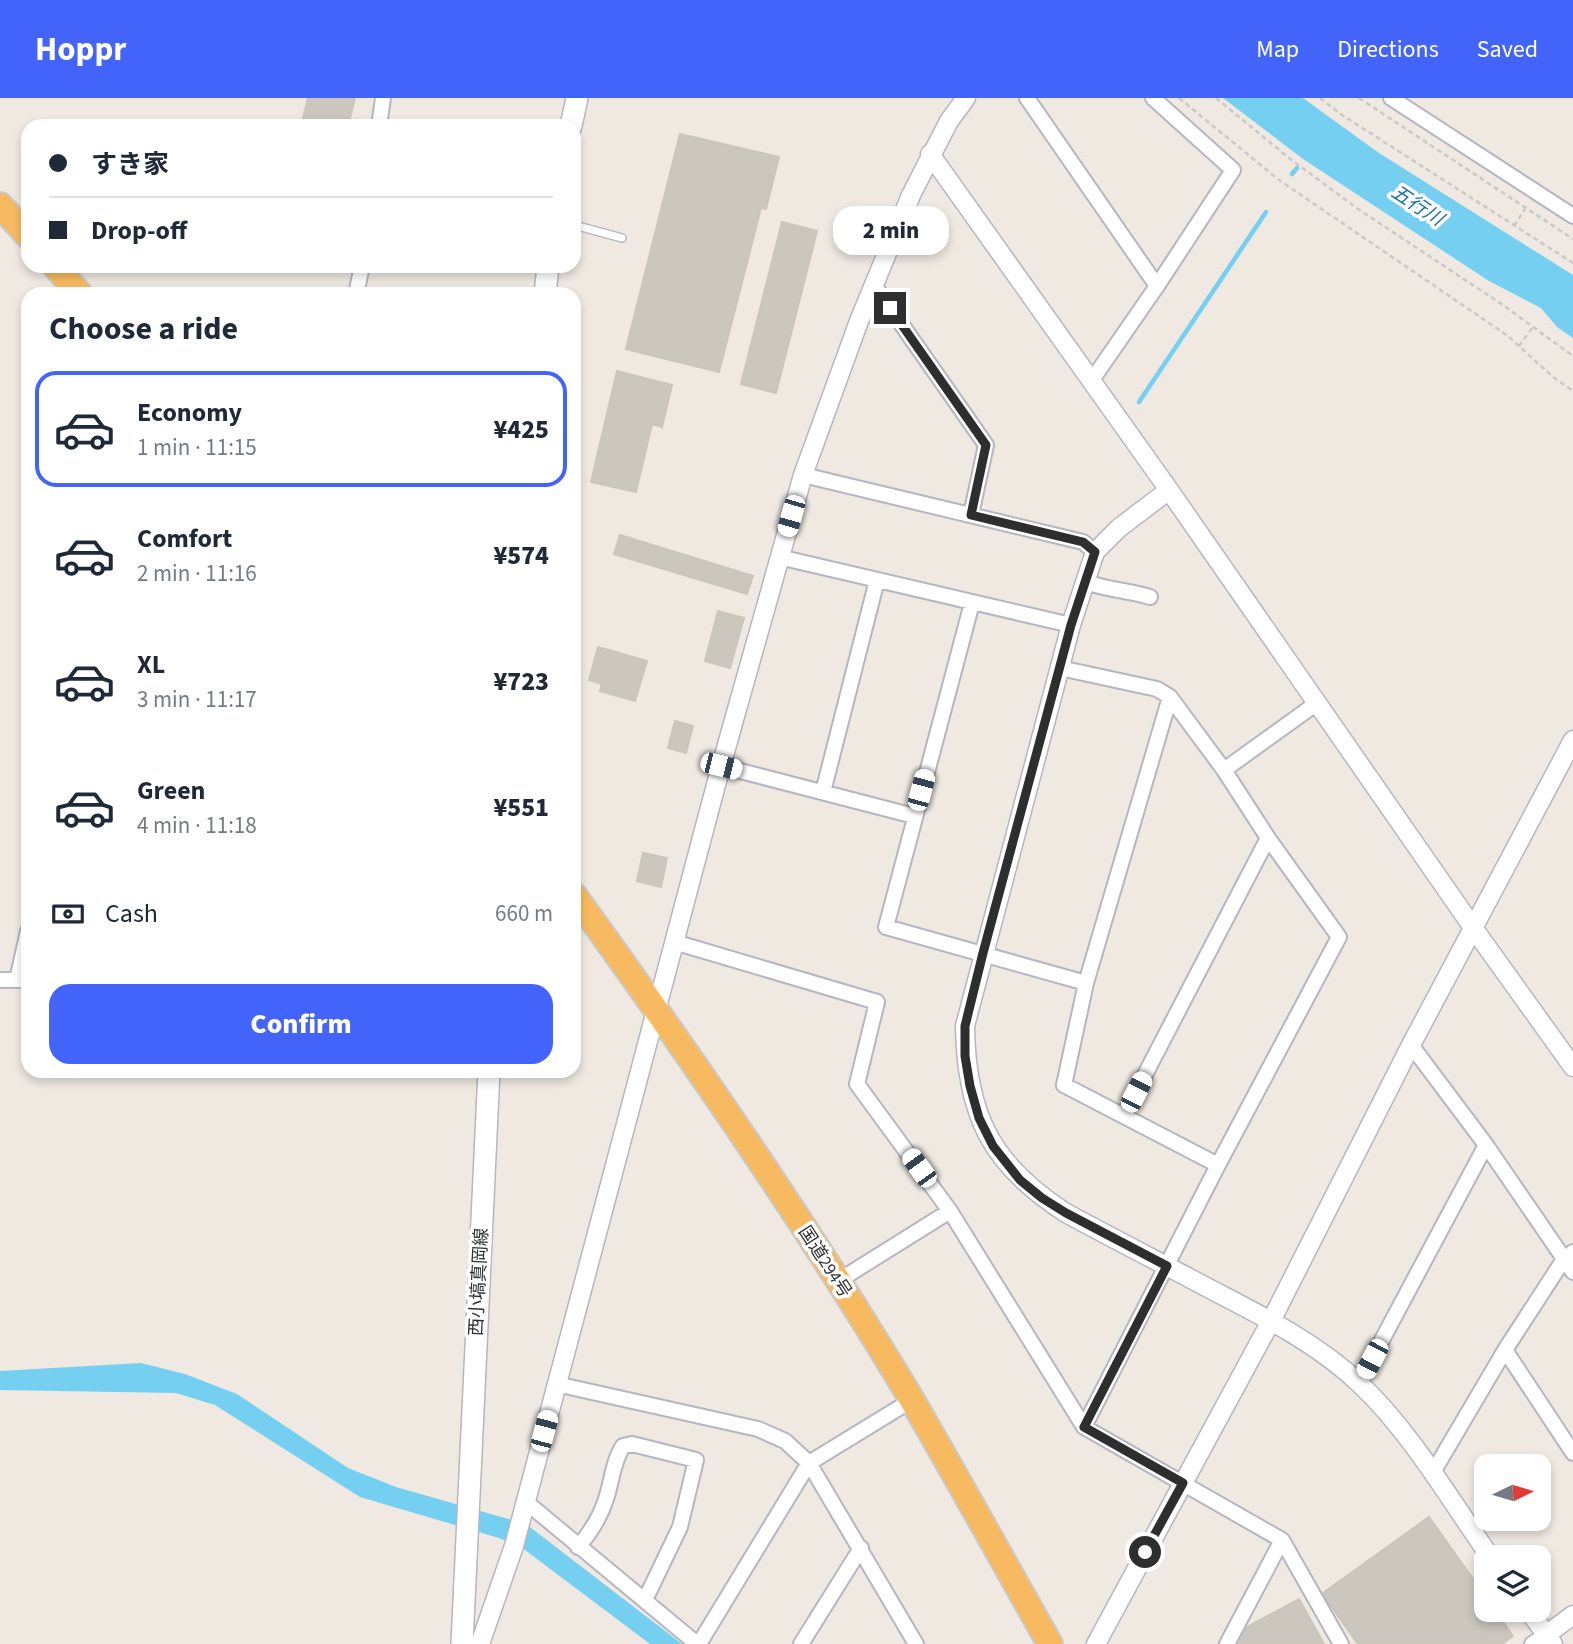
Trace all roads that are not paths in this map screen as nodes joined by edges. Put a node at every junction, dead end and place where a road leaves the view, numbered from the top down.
1 (383, 98) edge
2 (577, 98) edge
3 (966, 98) edge
4 (1027, 98) edge
5 (1153, 98) edge
6 (1391, 98) edge
7 (380, 119) edge
8 (572, 119) edge
9 (930, 154) junction
10 (0, 205) edge
11 (1573, 216) edge
12 (581, 227) edge
13 (21, 228) edge
14 (622, 238) dead end
15 (61, 273) edge
16 (874, 285) junction
17 (1157, 286) junction
18 (74, 287) edge
19 (1091, 380) junction
20 (803, 475) junction
21 (1169, 490) junction
22 (971, 515) junction
23 (1095, 552) junction
24 (779, 558) junction
25 (877, 580) junction
26 (1086, 582) junction
27 (1150, 597) dead end
28 (972, 603) junction
29 (1071, 625) junction
30 (1060, 668) junction
31 (1170, 697) junction
32 (1317, 703) junction
33 (1573, 740) edge
34 (721, 766) junction
35 (1224, 770) junction
36 (822, 792) junction
37 (914, 816) junction
38 (1268, 838) junction
39 (581, 905) edge
40 (581, 921) edge
41 (599, 929) junction
42 (1474, 929) junction
43 (674, 942) junction
44 (983, 953) junction
45 (0, 980) edge
46 (21, 980) edge
47 (1086, 983) junction
48 (656, 1008) junction
49 (1411, 1045) junction
50 (1573, 1067) edge
51 (489, 1078) edge
52 (1124, 1115) junction
53 (1486, 1145) junction
54 (1218, 1165) junction
55 (950, 1211) junction
56 (1568, 1255) edge
57 (1167, 1266) junction
58 (1573, 1272) edge
59 (838, 1281) junction
60 (1271, 1321) junction
61 (1505, 1350) junction
62 (1359, 1383) junction
63 (556, 1384) junction
64 (912, 1401) junction
65 (1084, 1427) junction
66 (1573, 1453) edge
67 (809, 1463) junction
68 (1432, 1474) junction
69 (1183, 1483) junction
70 (526, 1502) junction
71 (1282, 1540) junction
72 (1482, 1545) edge
73 (579, 1547) junction
74 (861, 1548) junction
75 (645, 1600) junction
76 (1573, 1615) edge
77 (1534, 1622) edge
78 (1544, 1641) edge
79 (462, 1644) edge
80 (480, 1644) edge
81 (698, 1644) edge
82 (801, 1644) edge
83 (916, 1644) edge
84 (1050, 1644) edge
85 (1096, 1644) edge
86 (1227, 1644) edge
87 (1341, 1644) edge

1 - 7 street
2 - 8 main road
3 - 9 street
4 - 17 street
5 - 17 street
6 - 11 street
9 - 16 street
9 - 19 street
10 - 13 highway
12 - 14 lane
15 - 18 highway
16 - 20 street
16 - 22 street
17 - 19 street
19 - 21 street
20 - 22 street
20 - 24 street
21 - 23 street
21 - 32 street
22 - 23 street
23 - 26 street
24 - 25 street
24 - 34 street
25 - 28 street
25 - 36 street
26 - 27 street
26 - 29 street
28 - 29 street
28 - 37 street
29 - 30 street
30 - 31 street
30 - 44 street
31 - 35 street
31 - 47 street
32 - 35 street
32 - 42 street
33 - 42 street
34 - 36 street
34 - 43 street
35 - 38 street
36 - 37 street
37 - 44 street
38 - 52 street
38 - 54 street
39 - 41 highway, 国道294号
40 - 41 highway
41 - 48 highway, 国道294号
42 - 49 street
42 - 50 street
43 - 48 street
43 - 55 street
44 - 47 street
44 - 57 street
45 - 46 street
47 - 52 street
48 - 59 highway, 国道294号
48 - 63 street
49 - 53 street
49 - 60 street
51 - 79 main road, 西小塙真岡線
52 - 54 street
53 - 56 street
53 - 62 street
54 - 57 street
55 - 59 street
55 - 65 street
56 - 58 street
56 - 61 street
57 - 60 street
57 - 65 street
59 - 64 highway, 国道294号
60 - 62 street
60 - 69 street
61 - 66 street
61 - 68 street
62 - 68 street
63 - 67 street
63 - 70 street
64 - 67 street
64 - 84 highway, 国道294号
65 - 69 street
67 - 74 street
67 - 81 street
68 - 72 street
69 - 71 street
69 - 85 street
70 - 73 street
70 - 80 street
71 - 86 street
71 - 87 street
73 - 75 street
73 - 75 street
74 - 82 street
74 - 83 street
75 - 81 street
76 - 78 street
77 - 78 street

